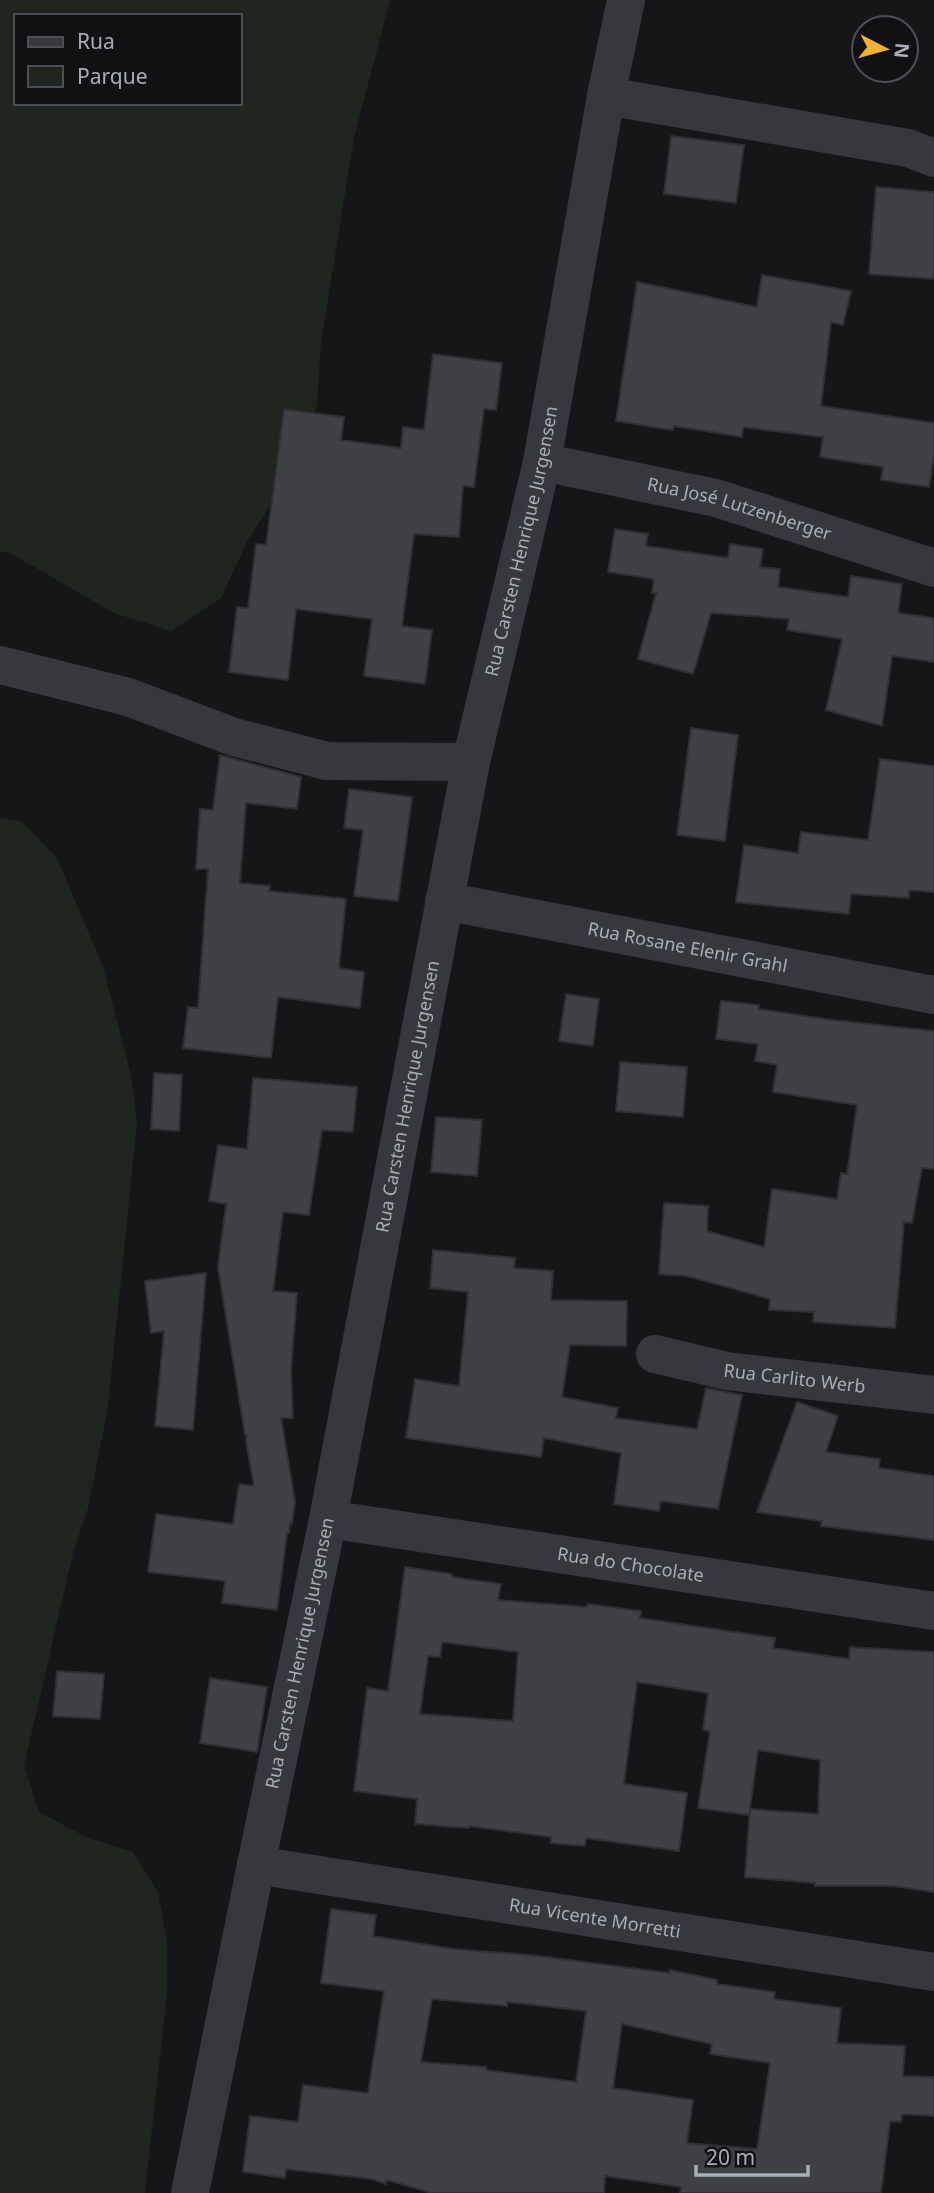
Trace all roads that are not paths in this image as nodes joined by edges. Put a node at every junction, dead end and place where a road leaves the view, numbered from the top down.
1 (626, 0) edge
2 (606, 96) junction
3 (921, 153) edge
4 (542, 462) junction
5 (934, 568) edge
6 (0, 665) edge
7 (471, 762) junction
8 (444, 901) junction
9 (934, 995) edge
10 (655, 1354) dead end
11 (933, 1391) edge
12 (328, 1519) junction
13 (934, 1611) edge
14 (256, 1865) junction
15 (934, 1972) edge
16 (190, 2193) edge

1 - 2 street, Rua Carsten Henrique Jurgensen
2 - 3 street
2 - 4 street, Rua Carsten Henrique Jurgensen
4 - 5 street, Rua José Lutzenberger
4 - 7 street, Rua Carsten Henrique Jurgensen
6 - 7 street
7 - 8 street, Rua Carsten Henrique Jurgensen
8 - 9 street, Rua Rosane Elenir Grahl
8 - 12 street, Rua Carsten Henrique Jurgensen
10 - 11 street, Rua Carlito Werb
12 - 13 street, Rua do Chocolate
12 - 14 street, Rua Carsten Henrique Jurgensen
14 - 15 street, Rua Vicente Morretti
14 - 16 street, Rua Carsten Henrique Jurgensen

